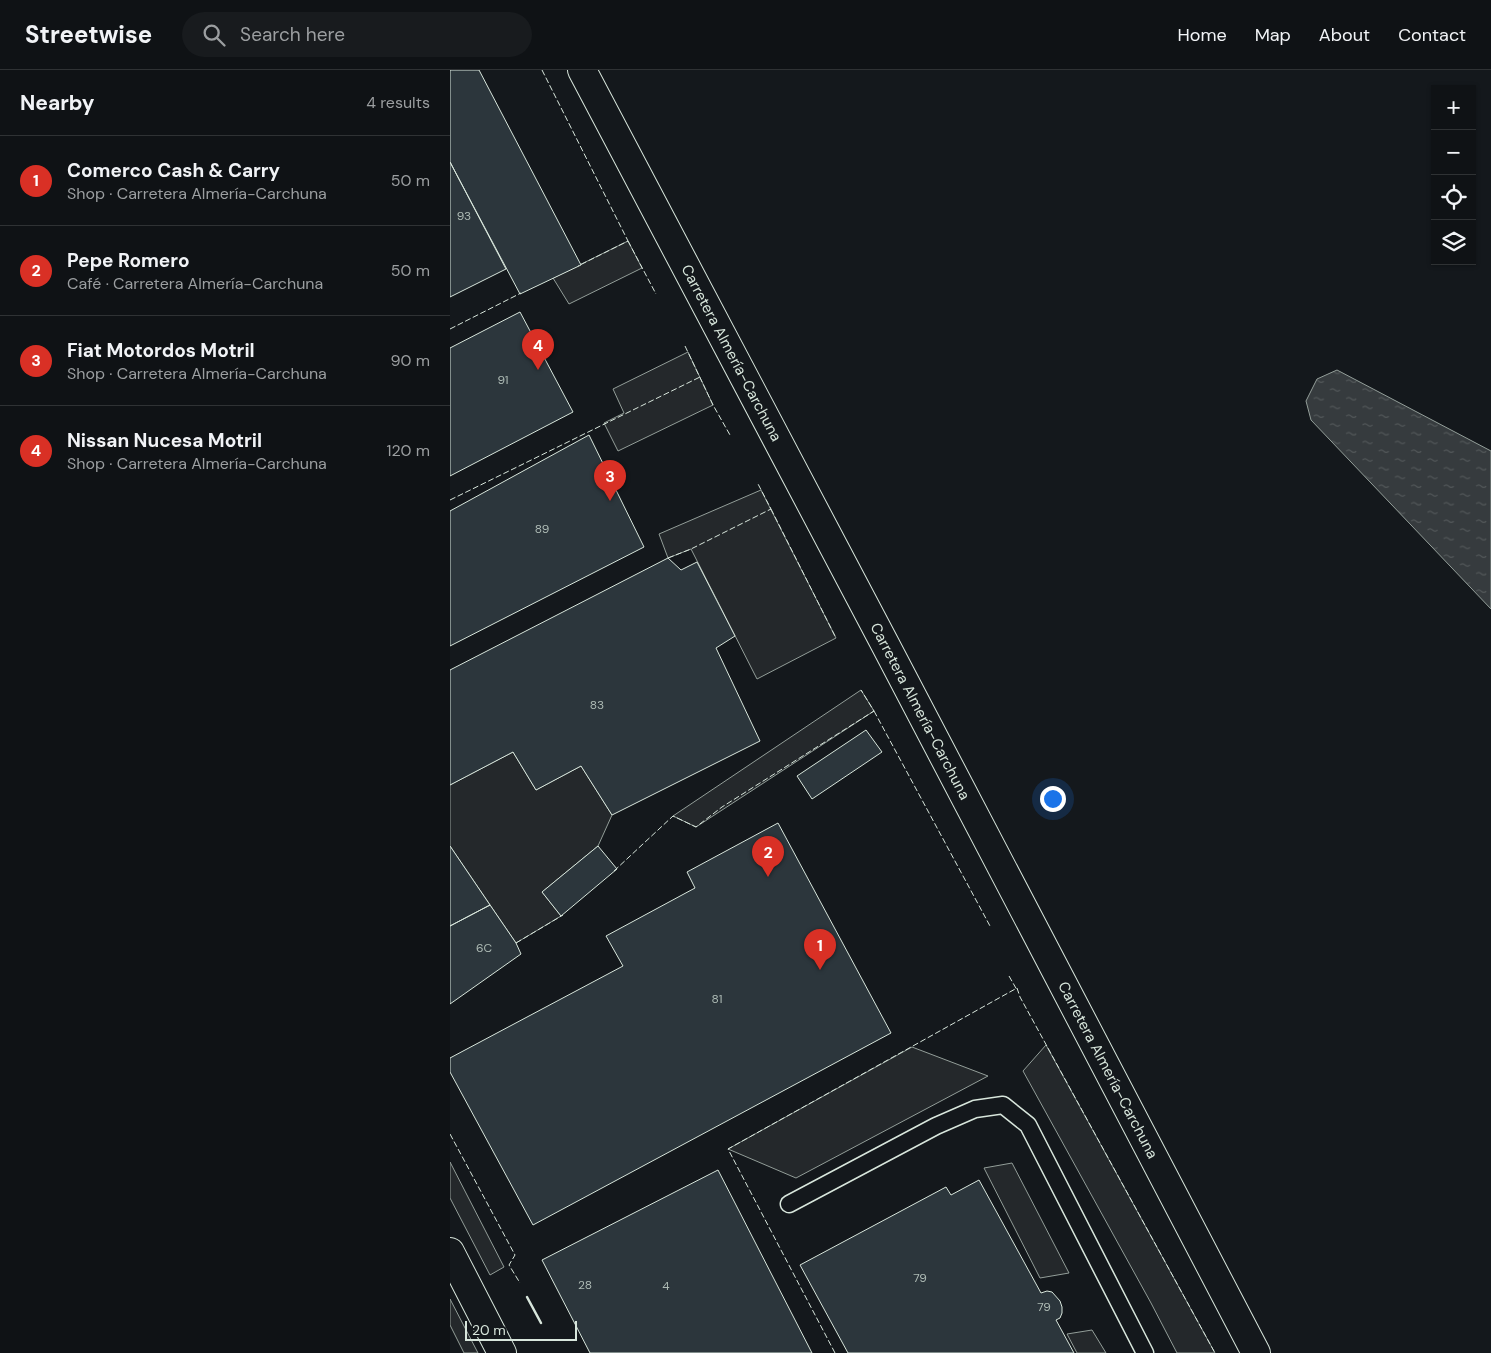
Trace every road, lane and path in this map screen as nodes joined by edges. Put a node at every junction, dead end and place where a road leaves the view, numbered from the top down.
1 (582, 70) edge
2 (789, 1204) dead end
3 (450, 1252) edge
4 (502, 1353) edge
5 (1145, 1353) edge
6 (1256, 1353) edge

1 - 6 main road, Carretera Almería-Carchuna
2 - 5 lane
3 - 4 main road

